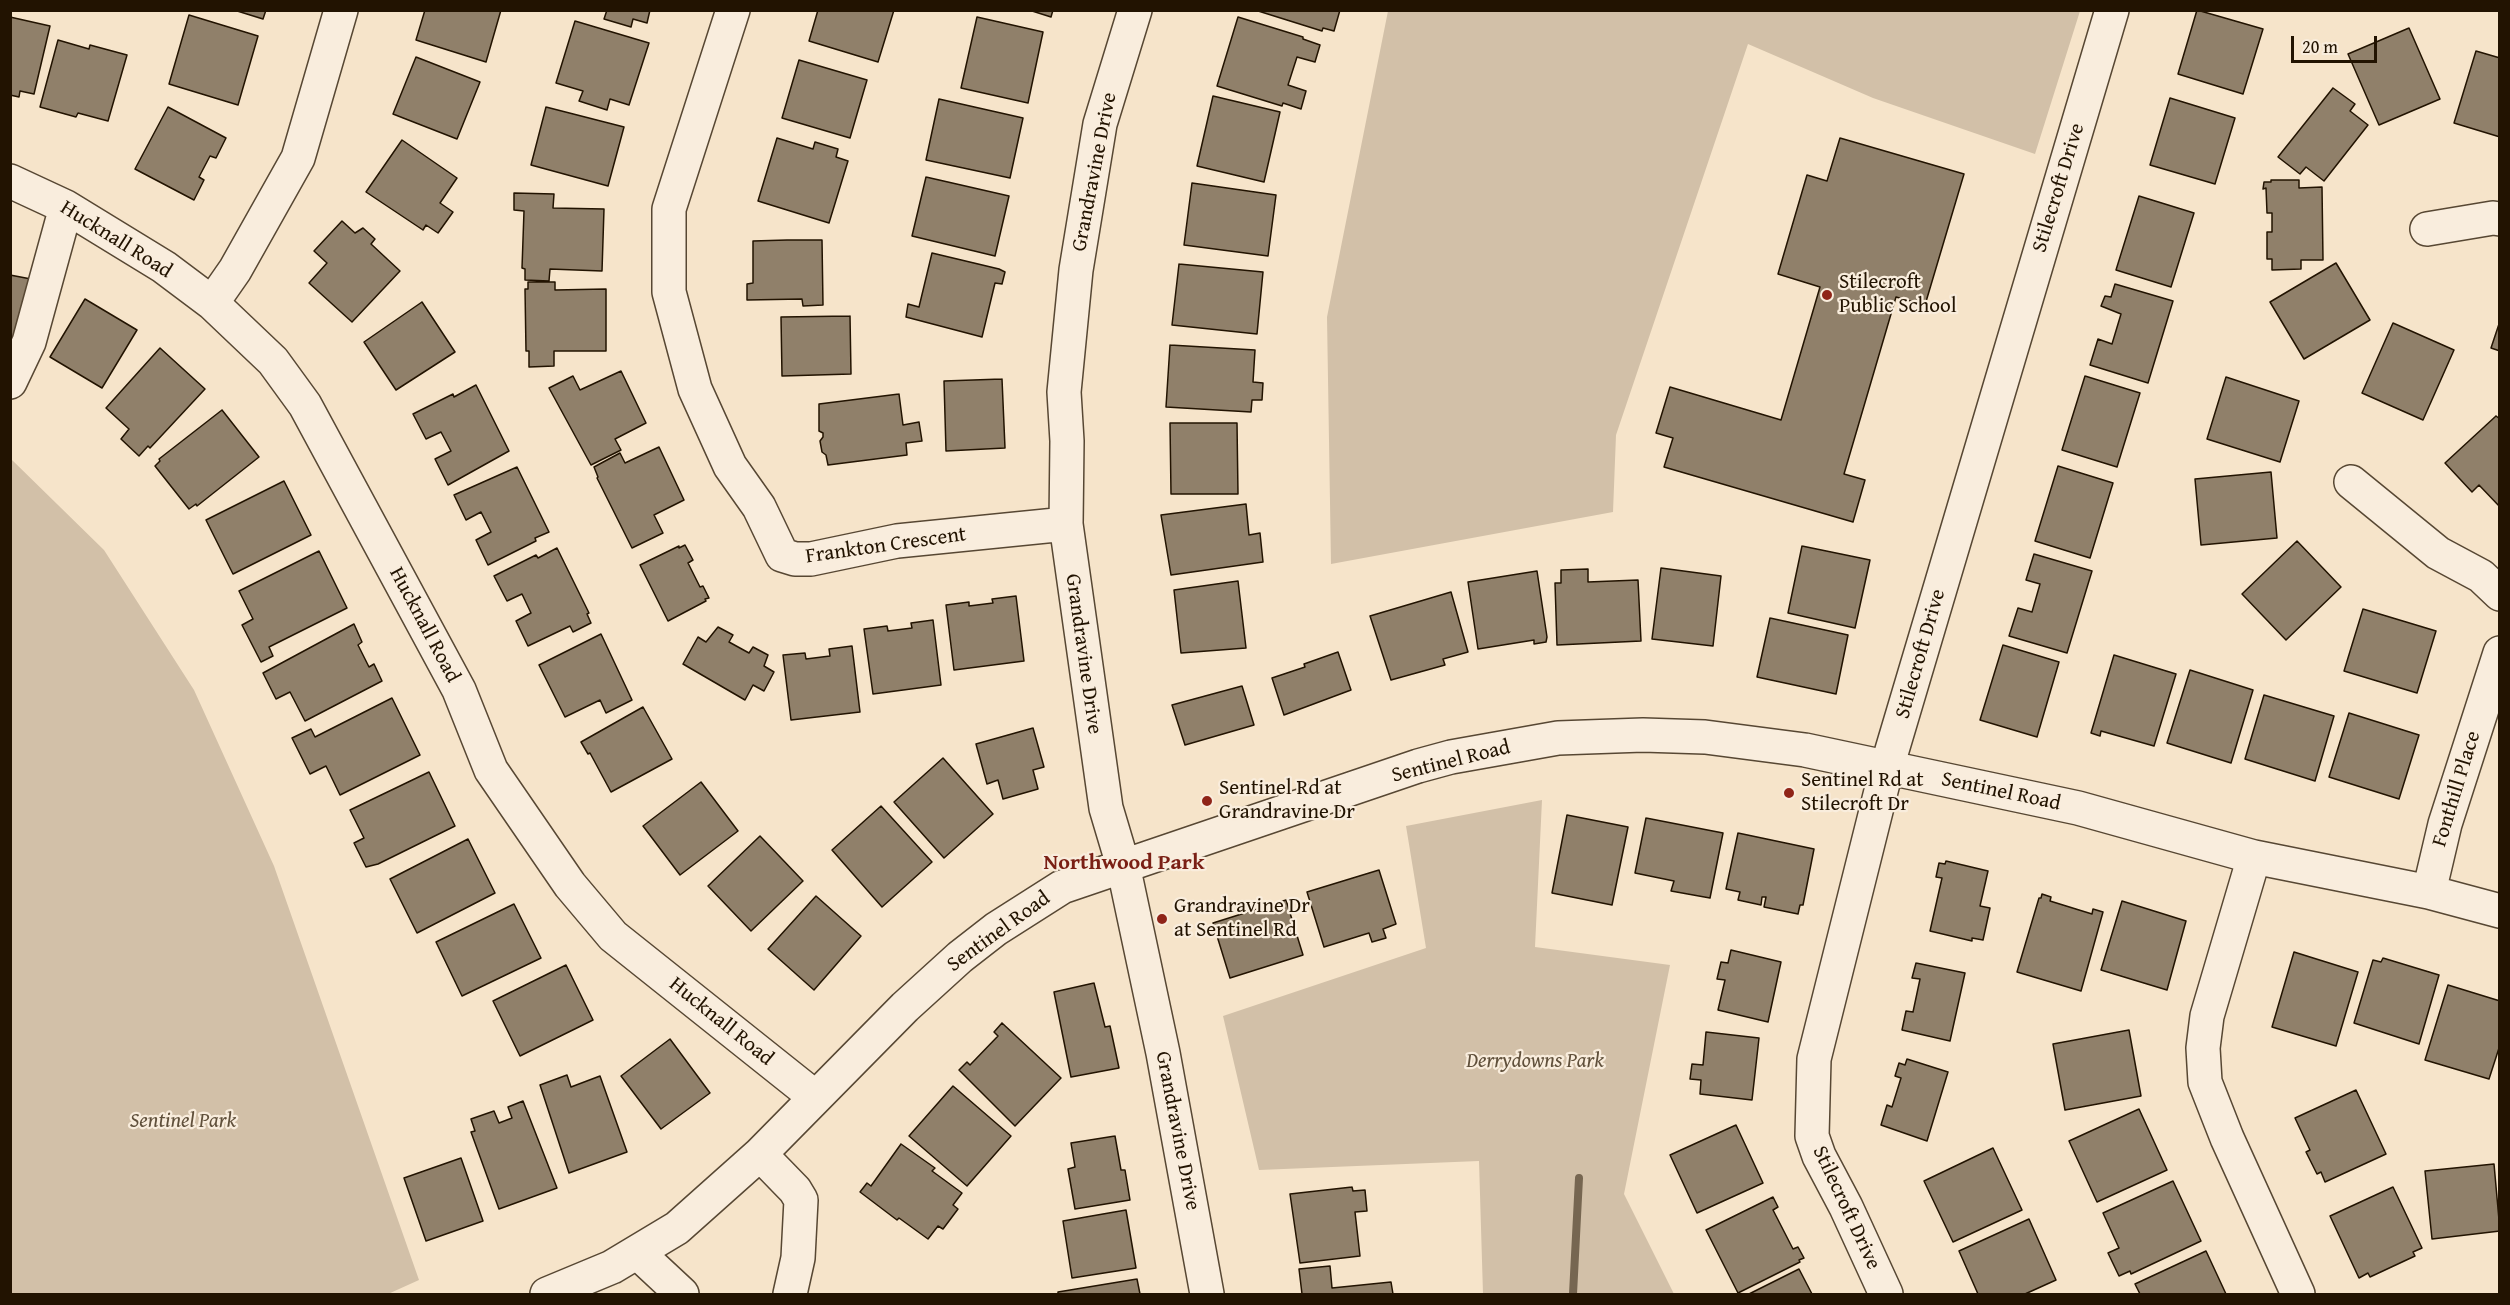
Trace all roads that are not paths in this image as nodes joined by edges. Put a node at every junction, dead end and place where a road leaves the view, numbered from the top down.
1 (341, 10) edge
2 (733, 10) edge
3 (1135, 10) edge
4 (2112, 10) edge
5 (10, 181) edge
6 (66, 207) junction
7 (2499, 219) edge
8 (2427, 229) dead end
9 (212, 303) junction
10 (10, 382) edge
11 (2351, 482) dead end
12 (1066, 524) junction
13 (2499, 594) edge
14 (2499, 653) edge
15 (1887, 767) junction
16 (2254, 857) junction
17 (1123, 865) junction
18 (2429, 892) junction
19 (2499, 911) edge
20 (815, 1097) junction
21 (760, 1154) junction
22 (638, 1253) junction
23 (547, 1294) edge
24 (682, 1294) edge
25 (790, 1294) edge
26 (1207, 1294) edge
27 (1886, 1294) edge
28 (2298, 1294) edge

1 - 9 street
2 - 12 street, Frankton Crescent
3 - 12 street, Grandravine Drive
4 - 15 street, Stilecroft Drive
5 - 6 street, Hucknall Road
6 - 9 street, Hucknall Road
6 - 10 street
7 - 8 street
9 - 20 street, Hucknall Road
11 - 13 street
12 - 17 street, Grandravine Drive
14 - 18 street, Fonthill Place
15 - 16 street, Sentinel Road
15 - 17 street, Sentinel Road
15 - 27 street, Stilecroft Drive
16 - 18 street, Sentinel Road
16 - 28 street
17 - 20 street, Sentinel Road
17 - 26 street, Grandravine Drive
18 - 19 street, Sentinel Road
20 - 21 street, Sentinel Road
21 - 22 street, Sentinel Road
21 - 25 street
22 - 23 street, Sentinel Road
22 - 24 street

